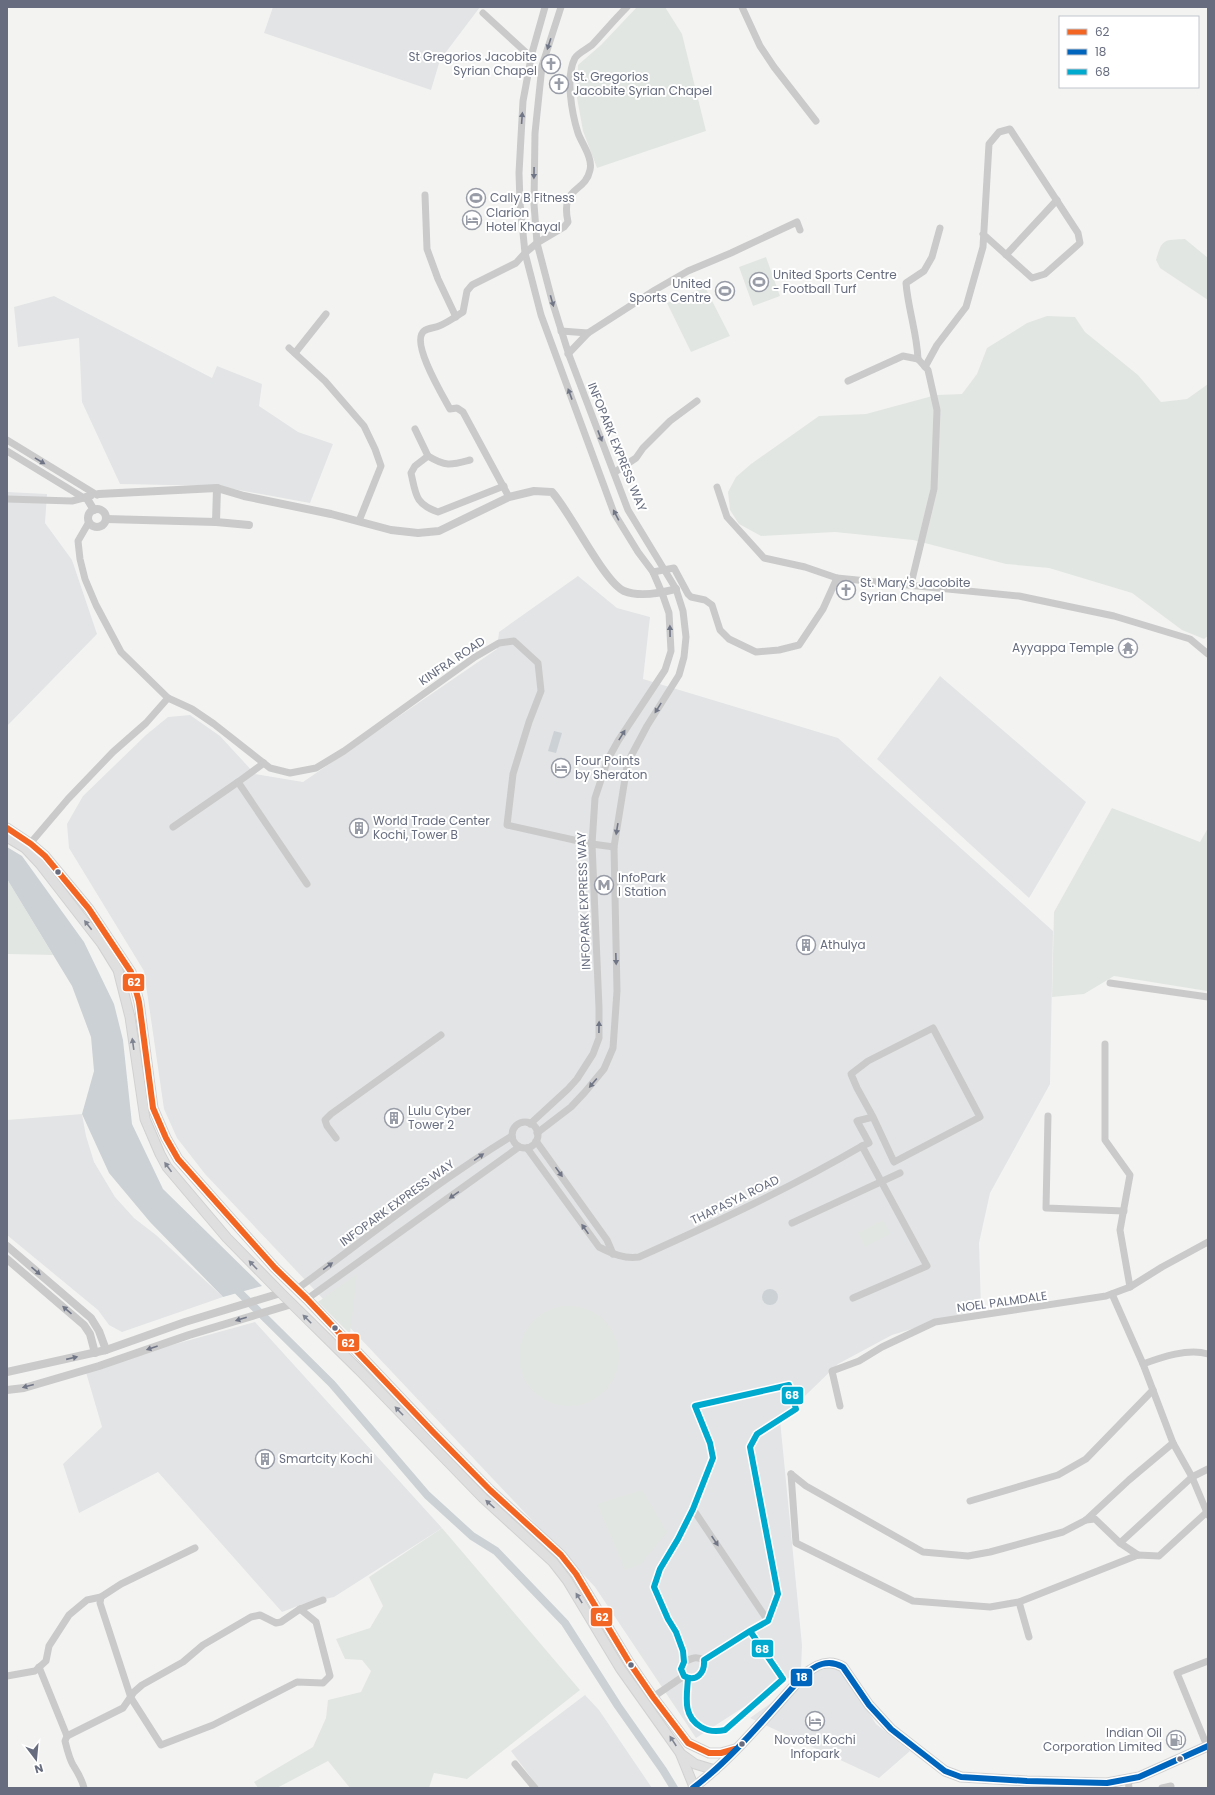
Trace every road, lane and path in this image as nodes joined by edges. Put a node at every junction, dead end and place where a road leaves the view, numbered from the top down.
1 (545, 7) edge
2 (561, 7) edge
3 (627, 7) edge
4 (742, 7) edge
5 (483, 13) dead end
6 (531, 57) junction
7 (816, 121) dead end
8 (424, 195) dead end
9 (1057, 200) junction
10 (940, 228) dead end
11 (800, 230) dead end
12 (983, 234) junction
13 (537, 243) junction
14 (525, 253) junction
15 (1006, 255) junction
16 (326, 314) dead end
17 (456, 317) junction
18 (561, 331) junction
19 (588, 333) junction
20 (568, 354) junction
21 (918, 359) junction
22 (925, 367) junction
23 (848, 381) dead end
24 (697, 401) dead end
25 (415, 428) dead end
26 (7, 440) edge
27 (7, 451) edge
28 (428, 456) junction
29 (470, 460) dead end
30 (615, 472) junction
31 (504, 486) junction
32 (717, 487) dead end
33 (217, 488) junction
34 (98, 495) junction
35 (509, 497) junction
36 (85, 498) junction
37 (7, 500) edge
38 (94, 510) junction
39 (106, 519) junction
40 (359, 521) junction
41 (89, 522) junction
42 (216, 522) junction
43 (249, 525) dead end
44 (665, 569) junction
45 (653, 572) junction
46 (837, 578) junction
47 (910, 584) junction
48 (676, 589) junction
49 (662, 593) junction
50 (1207, 653) edge
51 (168, 698) junction
52 (264, 763) junction
53 (238, 782) junction
54 (173, 827) dead end
55 (7, 828) edge
56 (7, 837) edge
57 (592, 844) junction
58 (28, 846) junction
59 (614, 847) junction
60 (307, 884) dead end
61 (1110, 983) dead end
62 (1208, 997) edge
63 (440, 1035) dead end
64 (1105, 1044) dead end
65 (1048, 1116) dead end
66 (873, 1117) junction
67 (530, 1124) junction
68 (512, 1136) junction
69 (537, 1137) junction
70 (336, 1138) dead end
71 (862, 1146) junction
72 (519, 1147) junction
73 (527, 1148) junction
74 (900, 1173) dead end
75 (880, 1181) junction
76 (1124, 1211) junction
77 (792, 1224) dead end
78 (1208, 1242) edge
79 (8, 1252) edge
80 (613, 1254) junction
81 (1130, 1287) junction
82 (297, 1289) junction
83 (280, 1293) junction
84 (1112, 1294) junction
85 (853, 1298) dead end
86 (307, 1299) junction
87 (292, 1304) junction
88 (106, 1350) junction
89 (95, 1353) junction
90 (1208, 1354) edge
91 (1143, 1364) junction
92 (7, 1372) edge
93 (7, 1390) edge
94 (1153, 1390) junction
95 (840, 1406) dead end
96 (1173, 1444) junction
97 (1208, 1469) edge
98 (1192, 1477) junction
99 (970, 1501) dead end
100 (693, 1509) junction
101 (1207, 1512) edge
102 (1086, 1520) junction
103 (1120, 1543) junction
104 (194, 1548) dead end
105 (1138, 1555) junction
106 (101, 1597) junction
107 (323, 1600) dead end
108 (1019, 1602) junction
109 (300, 1609) junction
110 (768, 1621) junction
111 (610, 1629) junction
112 (750, 1632) junction
113 (600, 1634) junction
114 (1029, 1637) dead end
115 (704, 1660) junction
116 (684, 1662) junction
117 (1208, 1662) edge
118 (39, 1667) junction
119 (7, 1676) edge
120 (686, 1677) junction
121 (653, 1697) junction
122 (131, 1698) junction
123 (67, 1736) junction
124 (1207, 1746) edge
125 (735, 1749) junction
126 (681, 1754) junction
127 (515, 1764) dead end
128 (715, 1770) junction
129 (1128, 1784) edge
130 (1106, 1785) edge
131 (1171, 1786) dead end
132 (84, 1788) edge
133 (535, 1788) edge
134 (694, 1788) edge
135 (1162, 1788) edge

1 - 6 street, INFOPARK EXPRESS WAY
2 -> 13 street, INFOPARK EXPRESS WAY
3 - 13 street
4 - 7 street
5 - 6 street
14 -> 6 street, INFOPARK EXPRESS WAY
8 - 17 street
9 - 12 street
9 - 15 street
9 - 15 street
10 - 21 street
11 - 19 street
12 - 15 street
12 - 22 street
13 - 14 street
13 -> 18 street, INFOPARK EXPRESS WAY
14 - 17 street
45 -> 14 street, INFOPARK EXPRESS WAY
16 - 40 street
17 - 31 street
18 - 19 street
18 - 20 street, INFOPARK EXPRESS WAY
19 - 20 street
20 -> 30 street, INFOPARK EXPRESS WAY
21 - 22 street
21 - 23 street
22 - 47 street
24 - 30 street
25 - 28 street
26 -> 34 street
27 - 36 street
28 - 29 street
28 - 31 street
30 - 44 street, INFOPARK EXPRESS WAY
31 - 35 street
32 - 46 street
33 - 34 street
33 - 40 street
33 - 42 street
34 - 36 street
35 - 40 street
35 - 49 street
36 - 37 street
36 - 38 street
38 - 39 street
38 - 41 street
39 - 41 street
39 - 42 street
41 - 51 street
42 - 43 street
44 - 45 street
44 - 46 street
44 - 48 street, INFOPARK EXPRESS WAY
45 - 49 street, INFOPARK EXPRESS WAY
46 - 47 street
47 - 50 street
48 - 49 street
48 -> 59 street, INFOPARK EXPRESS WAY
57 -> 49 street, INFOPARK EXPRESS WAY
51 - 52 street
51 - 58 street
52 - 53 street
52 - 57 street, KINFRA ROAD
53 - 54 street
53 - 60 street
55 - 58 main road
56 - 58 main road
57 - 59 street
67 -> 57 street, INFOPARK EXPRESS WAY
58 - 82 main road
83 -> 58 main road
59 -> 69 street, INFOPARK EXPRESS WAY
61 - 62 street
63 - 70 street
64 - 76 street
65 - 76 street
66 - 66 street
66 - 71 street
67 - 68 street
67 - 69 street
68 - 72 street
82 -> 68 street, INFOPARK EXPRESS WAY
69 - 73 street
69 -> 80 street
71 - 75 street
71 - 80 street, THAPASYA ROAD
72 - 73 street
72 -> 86 street
80 -> 73 street, THAPASYA ROAD
74 - 75 street
75 - 77 street
75 - 85 street
76 - 81 street
78 - 81 street, NOEL PALMDALE
79 -> 88 street
89 -> 79 street
81 - 84 street, NOEL PALMDALE
82 - 86 main road
83 - 87 main road
83 - 88 street
84 - 91 street
84 - 95 street, NOEL PALMDALE
86 - 111 main road
87 -> 93 street
113 -> 87 main road
88 - 89 street
92 -> 89 street
90 - 91 street
91 - 94 street
94 - 96 street
94 - 99 street
96 - 98 street
96 - 102 street
97 - 98 street
98 - 101 street
98 - 103 street
100 -> 110 street
100 - 110 street
100 - 116 street
101 - 105 street
102 - 103 street
102 - 108 street
103 - 105 street
104 - 106 street
105 - 108 street
106 - 118 street
106 - 122 street
107 - 109 street
108 - 114 street
109 - 122 street
109 - 122 street
110 - 112 street
111 - 113 main road
111 - 121 main road
112 - 115 street
112 - 120 street
126 -> 113 main road
115 - 116 street
115 - 120 street
116 - 120 street
117 - 124 street
118 - 119 street
118 - 123 street
120 - 121 street
121 - 125 main road
122 - 123 street
123 - 132 street
124 - 129 main road
125 - 128 main road
125 - 130 main road
126 - 128 main road
126 - 134 main road
127 - 133 street
128 - 134 main road
129 - 130 main road
131 - 135 street

